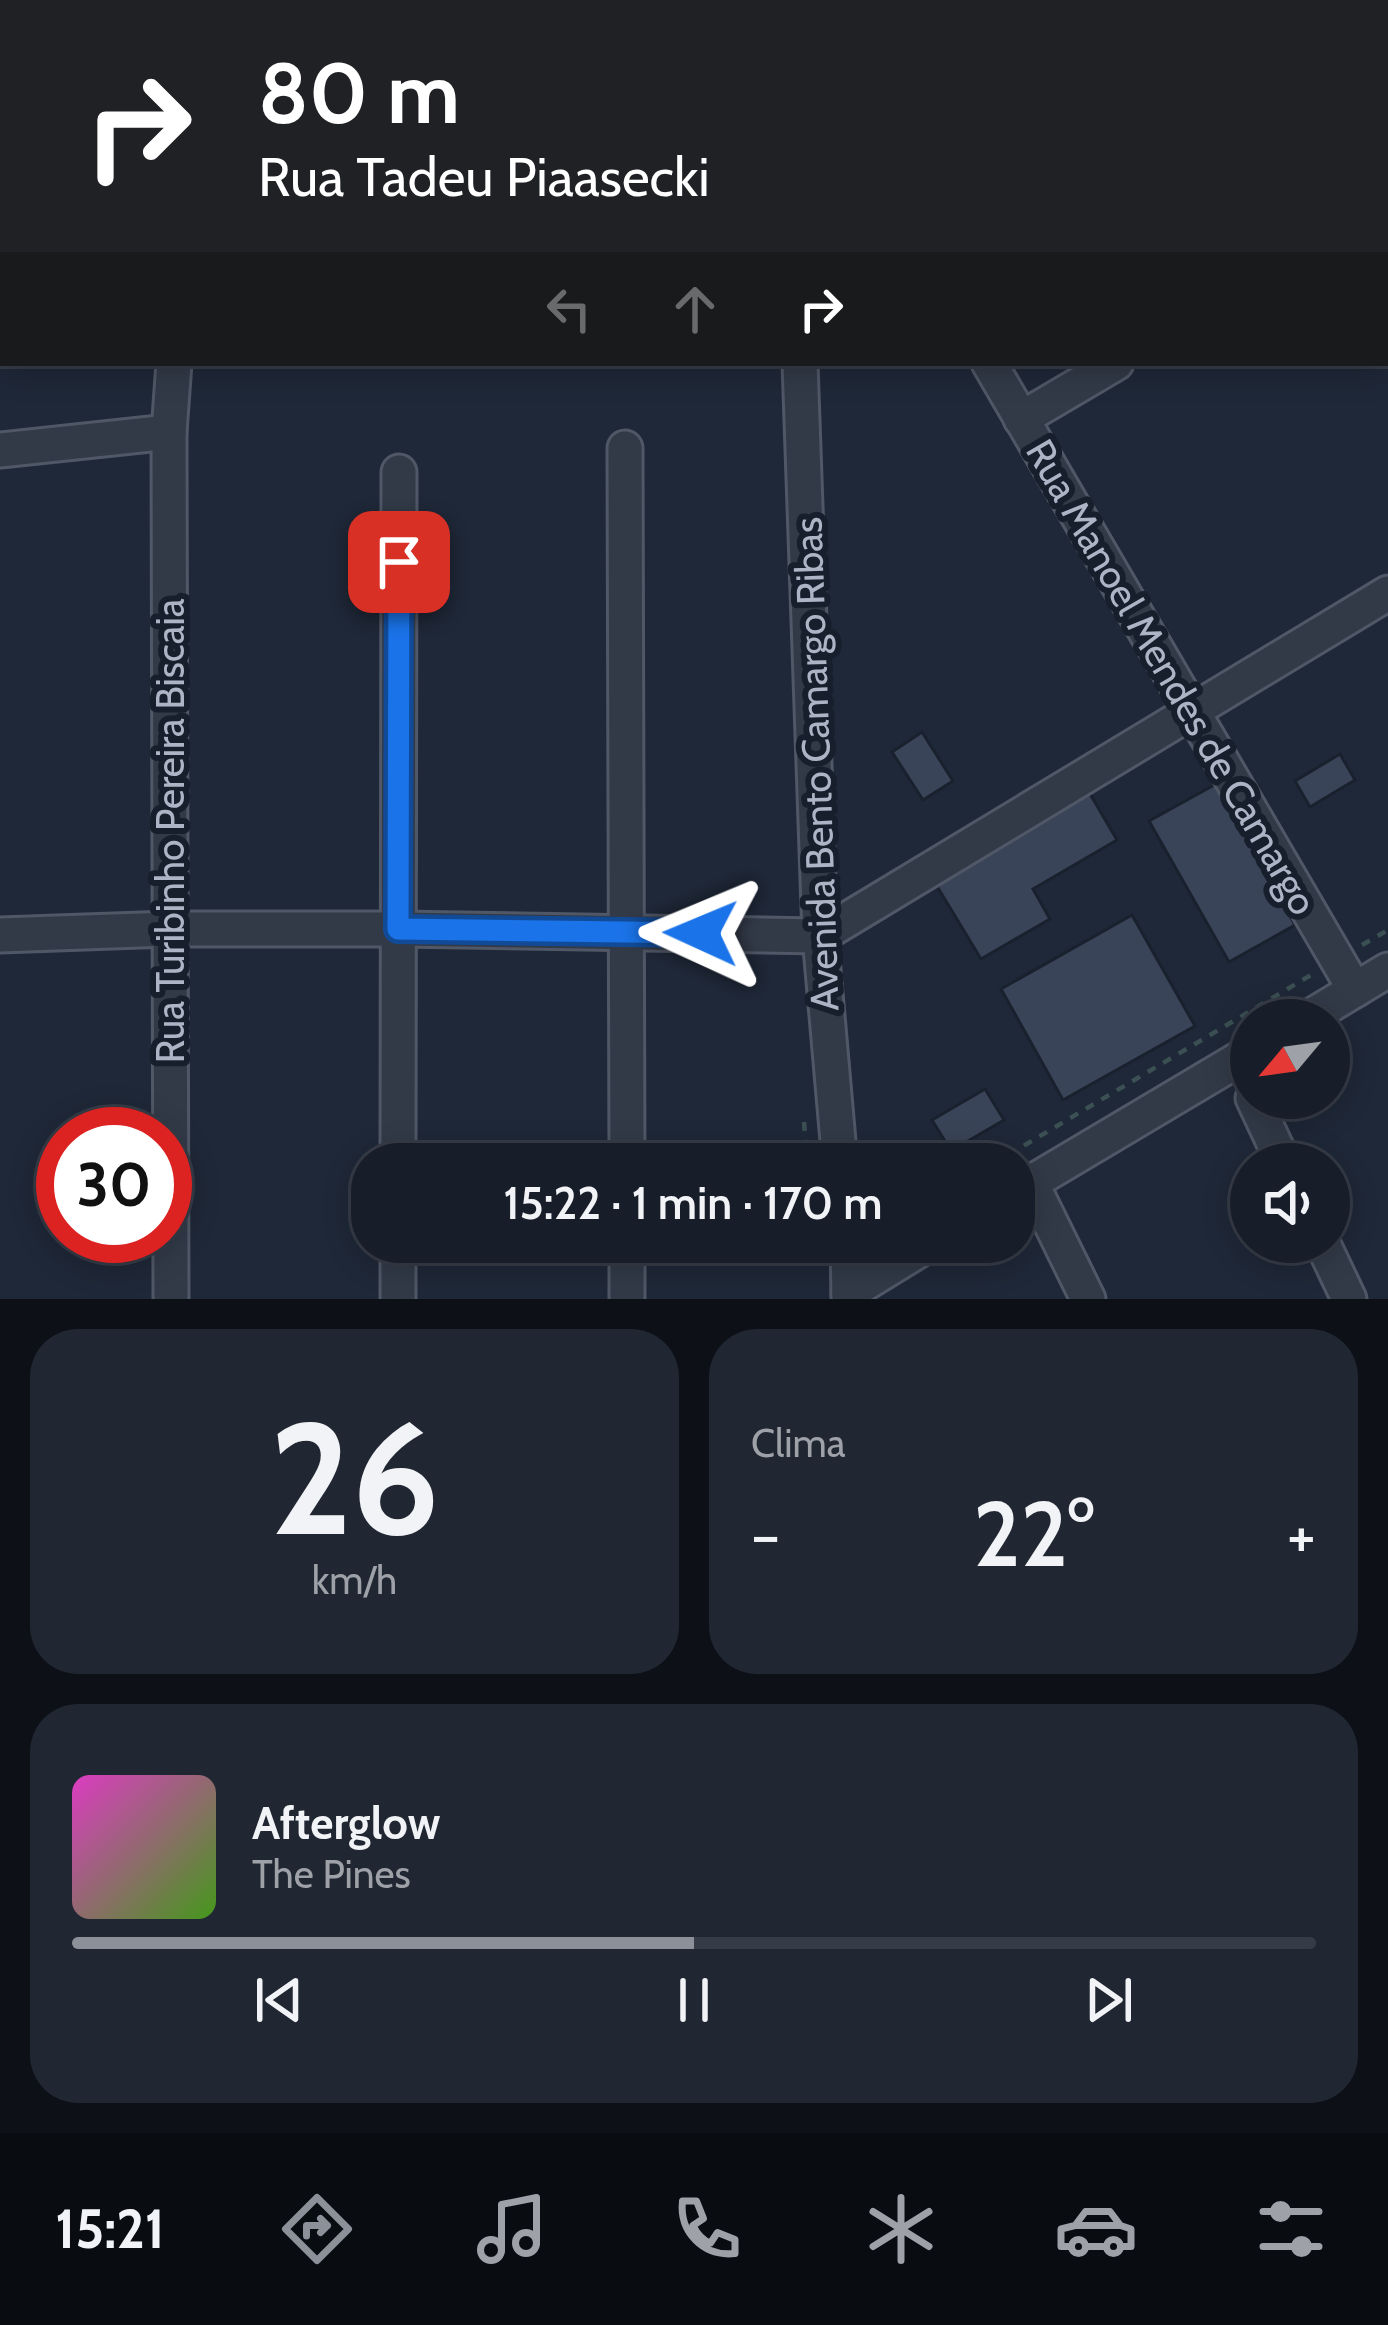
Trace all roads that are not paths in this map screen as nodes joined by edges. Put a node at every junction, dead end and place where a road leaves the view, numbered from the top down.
1 (174, 366) edge
2 (800, 366) edge
3 (991, 366) edge
4 (1111, 366) edge
5 (1022, 418) junction
6 (169, 432) junction
7 (626, 448) dead end
8 (0, 451) edge
9 (399, 472) dead end
10 (1388, 593) edge
11 (1192, 711) junction
12 (169, 929) junction
13 (398, 929) junction
14 (626, 932) junction
15 (0, 935) edge
16 (820, 936) junction
17 (1388, 970) edge
18 (1355, 990) junction
19 (1340, 999) edge
20 (1230, 1064) edge
21 (398, 1143) edge
22 (627, 1143) edge
23 (838, 1143) edge
24 (1035, 1181) edge
25 (1035, 1208) edge
26 (398, 1263) edge
27 (627, 1263) edge
28 (848, 1263) edge
29 (900, 1263) edge
30 (1332, 1263) edge
31 (849, 1296) edge
32 (171, 1299) edge
33 (398, 1299) edge
34 (627, 1299) edge
35 (1088, 1299) edge
36 (1349, 1299) edge

1 - 6 street, Rua Turibinho Pereira Biscaia
2 - 16 street, Avenida Bento Camargo Ribas
3 - 5 street, Rua Manoel Mendes de Camargo
4 - 5 street
5 - 11 street, Rua Manoel Mendes de Camargo
6 - 8 street
6 - 12 street, Rua Turibinho Pereira Biscaia
7 - 14 street
9 - 13 street
10 - 11 street
11 - 16 street
11 - 18 street, Rua Manoel Mendes de Camargo
12 - 13 street
12 - 15 street
12 - 32 street, Rua Turibinho Pereira Biscaia
13 - 14 street
13 - 21 street
14 - 16 street
14 - 22 street
16 - 23 street, Avenida Bento Camargo Ribas
17 - 18 street
18 - 19 street
20 - 24 street
25 - 35 street
26 - 33 street
27 - 34 street
28 - 31 street
29 - 31 street
30 - 36 street

